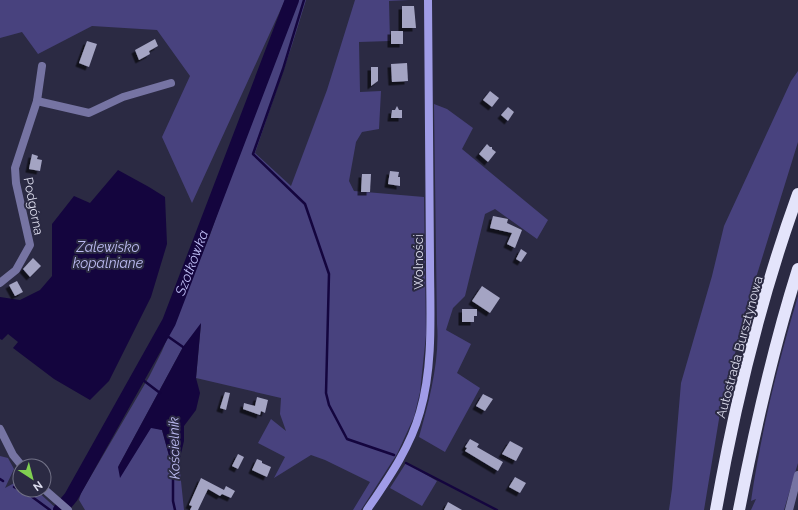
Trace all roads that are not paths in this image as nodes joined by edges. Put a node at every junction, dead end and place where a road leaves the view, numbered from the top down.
1 (428, 0) edge
2 (42, 66) dead end
3 (171, 83) dead end
4 (37, 101) junction
5 (798, 194) edge
6 (798, 269) edge
7 (0, 283) edge
8 (0, 429) edge
9 (15, 458) edge
10 (798, 475) edge
11 (52, 497) edge
12 (68, 510) edge
13 (367, 510) edge
14 (716, 510) edge
15 (739, 510) edge
16 (789, 510) edge

1 - 13 main road, Wolności
2 - 4 street, Podgórna
3 - 4 street
4 - 7 street, Podgórna
5 - 14 highway, Autostrada Bursztynowa
6 - 15 highway
8 - 9 street
10 - 16 street
11 - 12 street

